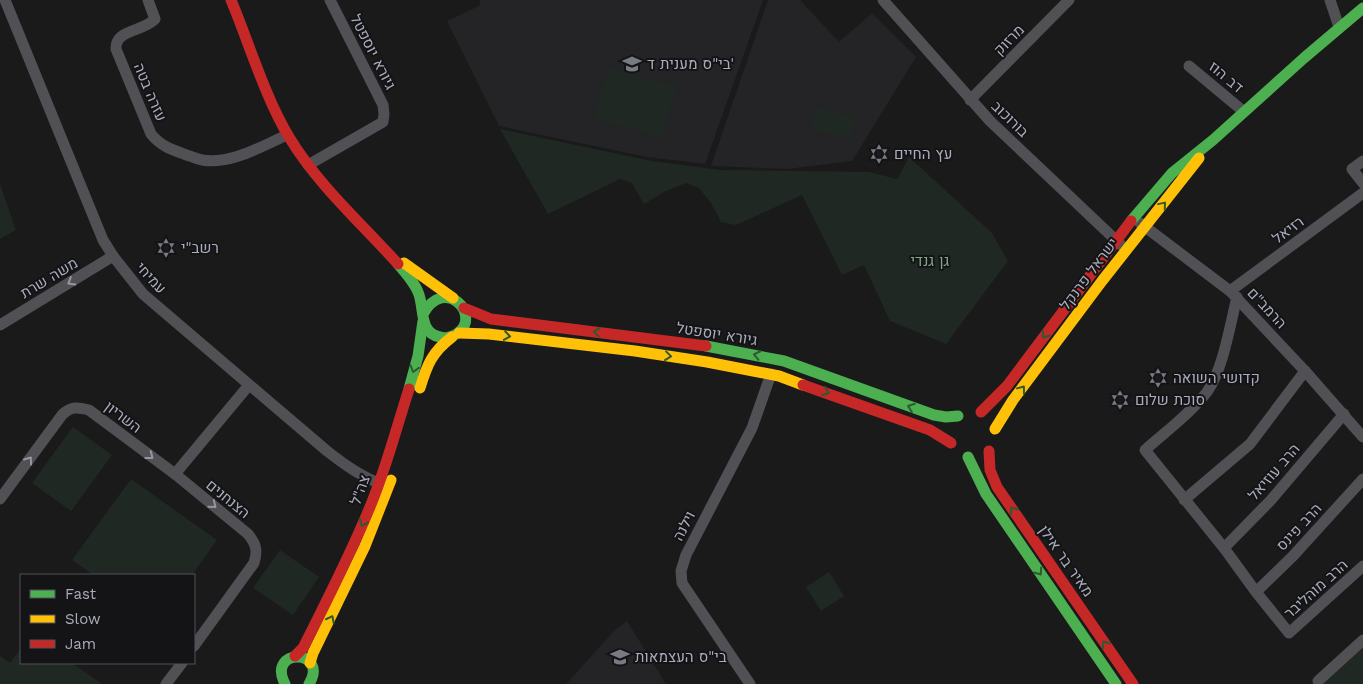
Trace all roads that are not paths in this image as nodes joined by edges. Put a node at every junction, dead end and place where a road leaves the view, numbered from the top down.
1 (4, 0) edge
2 (148, 0) edge
3 (330, 0) edge
4 (883, 0) edge
5 (1070, 0) edge
6 (1330, 0) edge
7 (233, 1) edge
8 (1363, 8) edge
9 (1339, 27) junction
10 (1189, 66) dead end
11 (970, 100) junction
12 (1242, 111) junction
13 (287, 135) junction
14 (1213, 140) junction
15 (1363, 161) edge
16 (308, 165) junction
17 (1363, 183) edge
18 (1363, 194) edge
19 (1133, 218) junction
20 (1144, 227) junction
21 (1116, 240) junction
22 (382, 246) junction
23 (1127, 249) junction
24 (113, 256) junction
25 (1234, 294) junction
26 (455, 299) junction
27 (464, 308) junction
28 (423, 317) junction
29 (0, 325) edge
30 (455, 335) junction
31 (1305, 371) junction
32 (771, 374) junction
33 (248, 385) junction
34 (969, 413) junction
35 (1344, 414) junction
36 (995, 430) junction
37 (1363, 437) edge
38 (951, 443) junction
39 (989, 451) junction
40 (968, 457) junction
41 (175, 474) junction
42 (1363, 480) edge
43 (384, 485) junction
44 (0, 499) edge
45 (1184, 500) junction
46 (1224, 548) junction
47 (1363, 566) edge
48 (1256, 592) junction
49 (1363, 640) edge
50 (195, 645) edge
51 (295, 656) junction
52 (310, 663) junction
53 (181, 664) edge
54 (313, 681) edge
55 (1318, 681) dead end
56 (166, 684) edge
57 (285, 684) edge
58 (750, 684) edge
59 (1116, 684) edge
60 (1133, 684) edge

1 - 24 street, עמיחי
2 - 13 street, עזרה בטה
3 - 16 street, גיורא יוספטל
4 - 11 street, בורוכוב
5 - 11 street, מרזוק
6 - 9 street
7 - 13 street
8 - 9 street, ישראל פרנקל
9 - 12 street, ישראל פרנקל
10 - 12 street, דב הוז
11 - 21 street, בורוכוב
12 - 14 street, ישראל פרנקל
13 - 16 street
14 - 19 street, ישראל פרנקל
20 -> 14 street, ישראל פרנקל
15 - 17 street
16 - 22 street
18 - 25 street, רזיאל
19 - 20 street, הרמב"ם
19 - 21 street, ישראל פרנקל
20 - 23 street, ישראל פרנקל
20 - 25 street, הרמב"ם
21 - 23 street, בורוכוב
21 -> 34 street, ישראל פרנקל
22 - 26 street
22 - 28 street
36 -> 23 street, ישראל פרנקל
24 -> 29 street, משה שרת
24 - 33 street, עמיחי
25 - 31 street, הרמב"ם
25 - 45 street
26 - 27 street
26 - 28 street
27 - 30 street
34 -> 27 street, גיורא יוספטל
28 - 30 street
28 -> 43 street, צה"ל
30 -> 32 street, גיורא יוספטל
30 - 43 street, צה"ל
31 - 35 street, הרמב"ם
31 - 45 street
32 -> 38 street, גיורא יוספטל
32 - 58 street, וילנה
33 - 41 street
33 - 43 street, עמיחי
34 - 36 street
34 - 38 street
35 - 37 street, הרמב"ם
35 - 46 street, הרב עוזיאל
36 - 39 street
38 - 40 street
39 - 40 street
60 -> 39 street, מאיר בר אילן
40 -> 59 street, מאיר בר אילן
44 -> 41 street, השריון
41 -> 50 street, הצנחנים
42 - 48 street, הרב פינס
43 -> 51 street, צה"ל
52 -> 43 street, צה"ל
45 - 46 street
46 - 48 street
47 - 48 street, הרב מוהליבר
49 - 55 street
51 - 52 street
51 - 57 street, צה"ל
52 - 54 street
53 - 56 street

